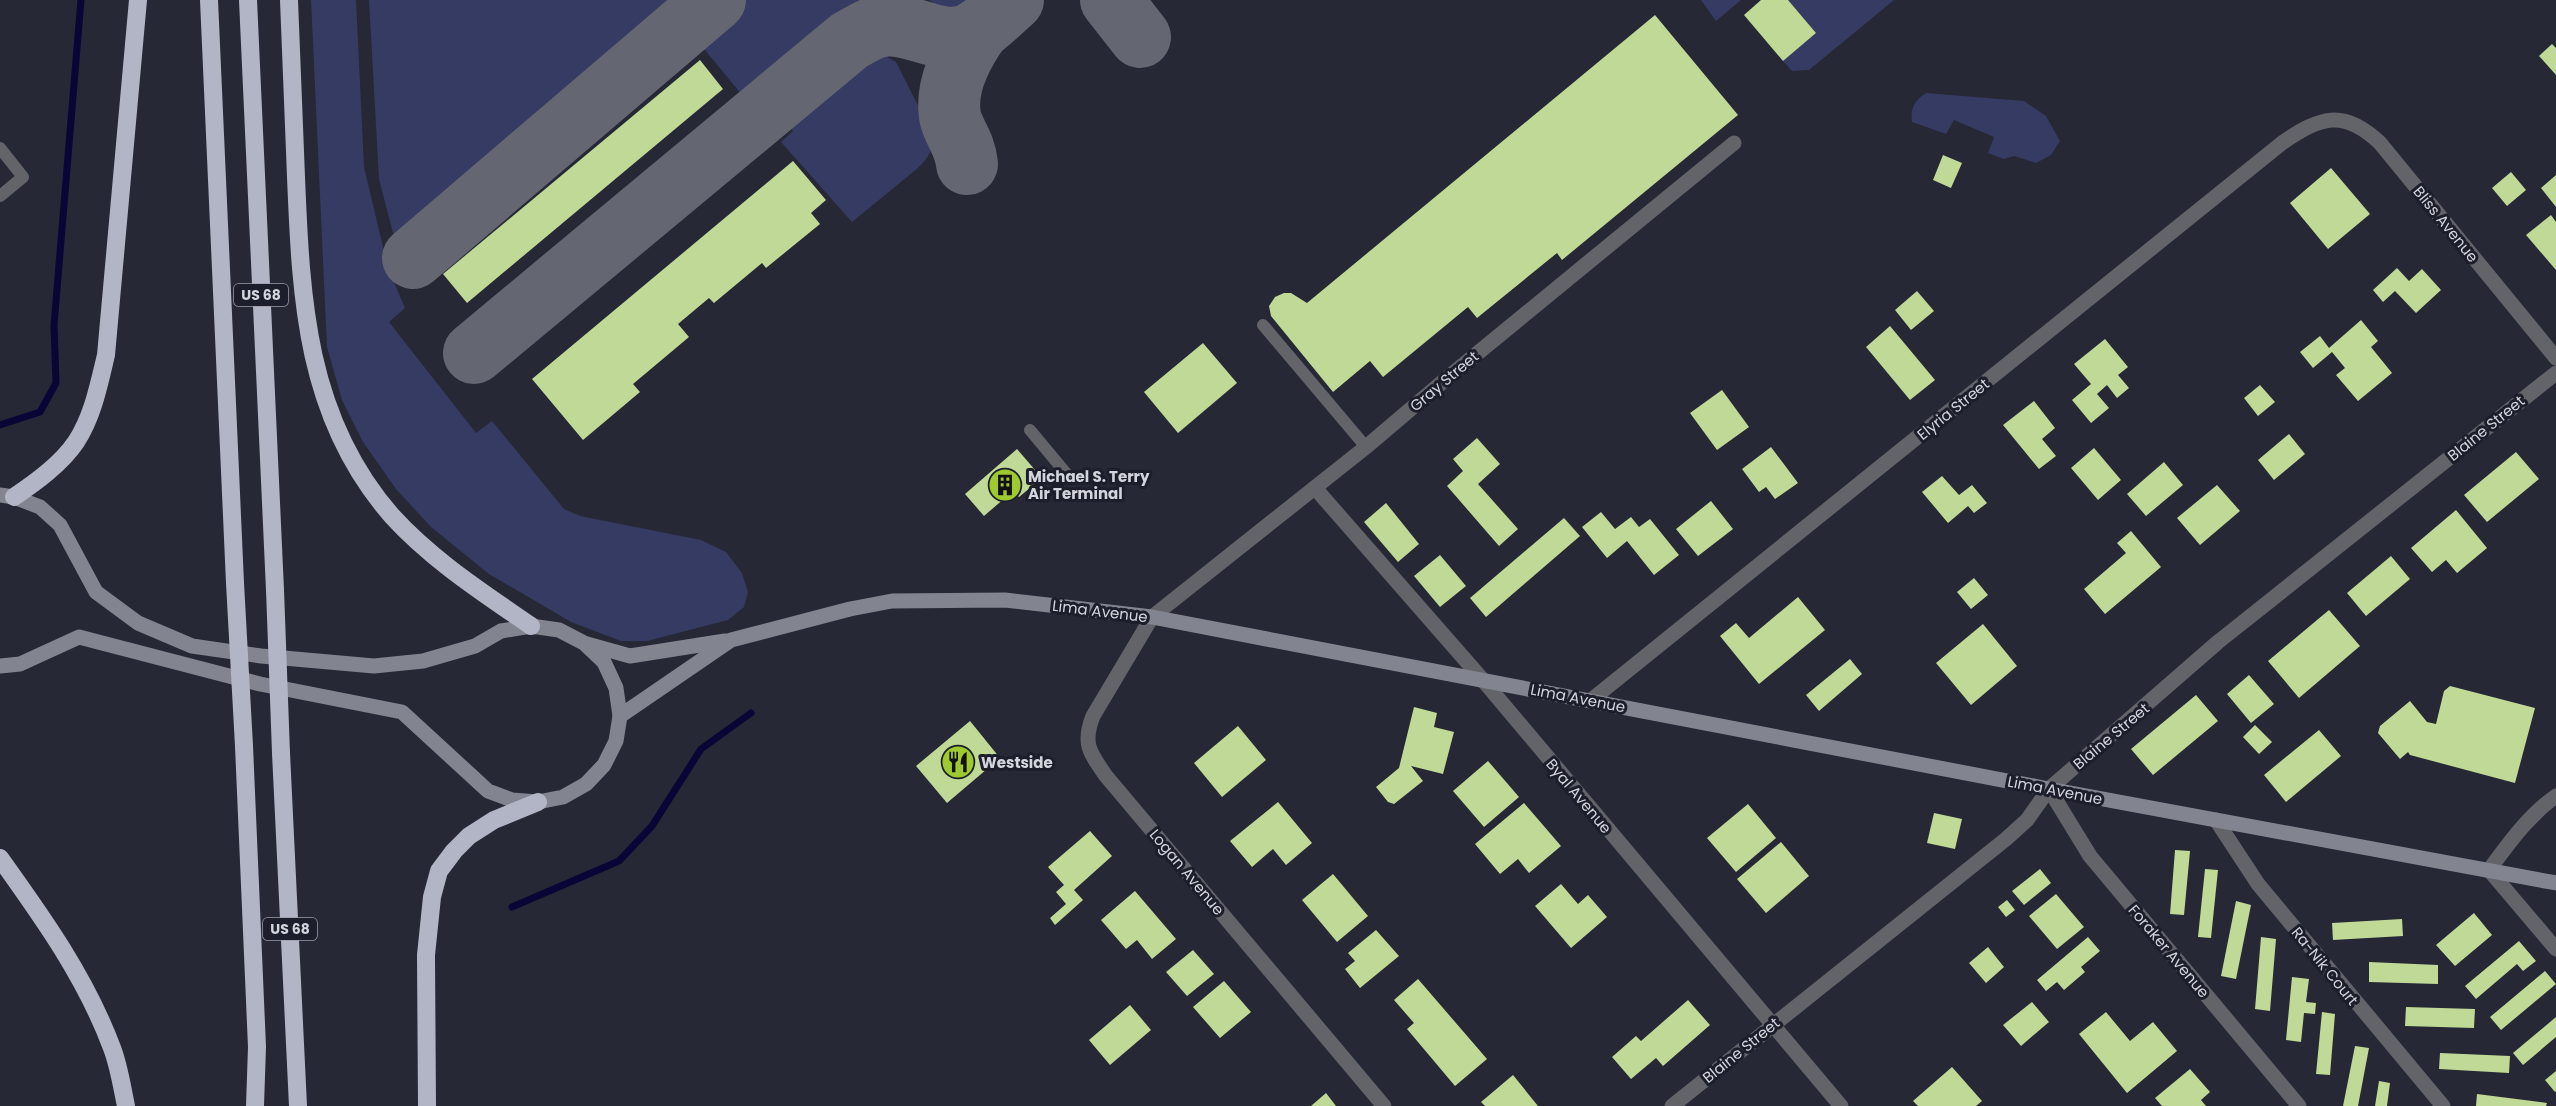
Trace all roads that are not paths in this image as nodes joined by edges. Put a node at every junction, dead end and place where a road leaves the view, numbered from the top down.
1 (138, 0) edge
2 (209, 0) edge
3 (248, 0) edge
4 (289, 0) edge
5 (2318, 121) joint
6 (1734, 143) dead end
7 (0, 148) edge
8 (0, 196) edge
9 (1263, 325) dead end
10 (2556, 358) edge
11 (2556, 372) edge
12 (1030, 430) dead end
13 (1366, 447) junction
14 (1070, 477) dead end
15 (1315, 488) junction
16 (7, 496) edge
17 (1152, 617) junction
18 (531, 626) junction
19 (731, 640) junction
20 (584, 643) junction
21 (0, 666) edge
22 (1482, 679) junction
23 (1590, 701) junction
24 (620, 716) junction
25 (2049, 789) junction
26 (2556, 795) edge
27 (538, 802) junction
28 (2216, 820) junction
29 (0, 858) edge
30 (2488, 870) junction
31 (2556, 883) edge
32 (2556, 949) edge
33 (1772, 1025) junction
34 (257, 1047) junction
35 (126, 1106) edge
36 (255, 1106) edge
37 (266, 1106) edge
38 (298, 1106) edge
39 (427, 1106) edge
40 (1384, 1106) edge
41 (1672, 1106) edge
42 (1841, 1106) edge
43 (2299, 1106) edge
44 (2443, 1106) edge

1 - 16 highway
2 - 34 highway, US 68, bridge
3 - 38 highway, US 68, bridge
4 - 18 highway
5 - 10 street, Bliss Avenue
5 - 23 street, Elyria Street
6 - 13 street, Gray Street
7 - 8 lane
9 - 13 lane
11 - 25 street, Blaine Street
12 - 14 lane
13 - 15 street, Gray Street
15 - 17 street, Gray Street
15 - 22 street, Byal Avenue
16 - 18 street
17 - 19 street, Lima Avenue
17 - 22 street, Lima Avenue
17 - 40 street, Logan Avenue
18 - 20 street
19 - 20 street
19 - 24 street, Lima Avenue
20 - 24 street
21 - 27 street
22 - 23 street, Lima Avenue
22 - 33 street, Byal Avenue
23 - 25 street, Lima Avenue
24 - 27 street
25 - 28 street, Lima Avenue
25 - 33 street, Blaine Street
25 - 43 street, Foraker Avenue
26 - 30 street
27 - 39 highway
28 - 30 street, Lima Avenue
28 - 44 street, Ra-Nik Court
29 - 35 highway
30 - 31 street, Lima Avenue
30 - 32 street
33 - 41 street, Blaine Street
33 - 42 street, Byal Avenue
34 - 36 highway, US 68
34 - 37 highway

